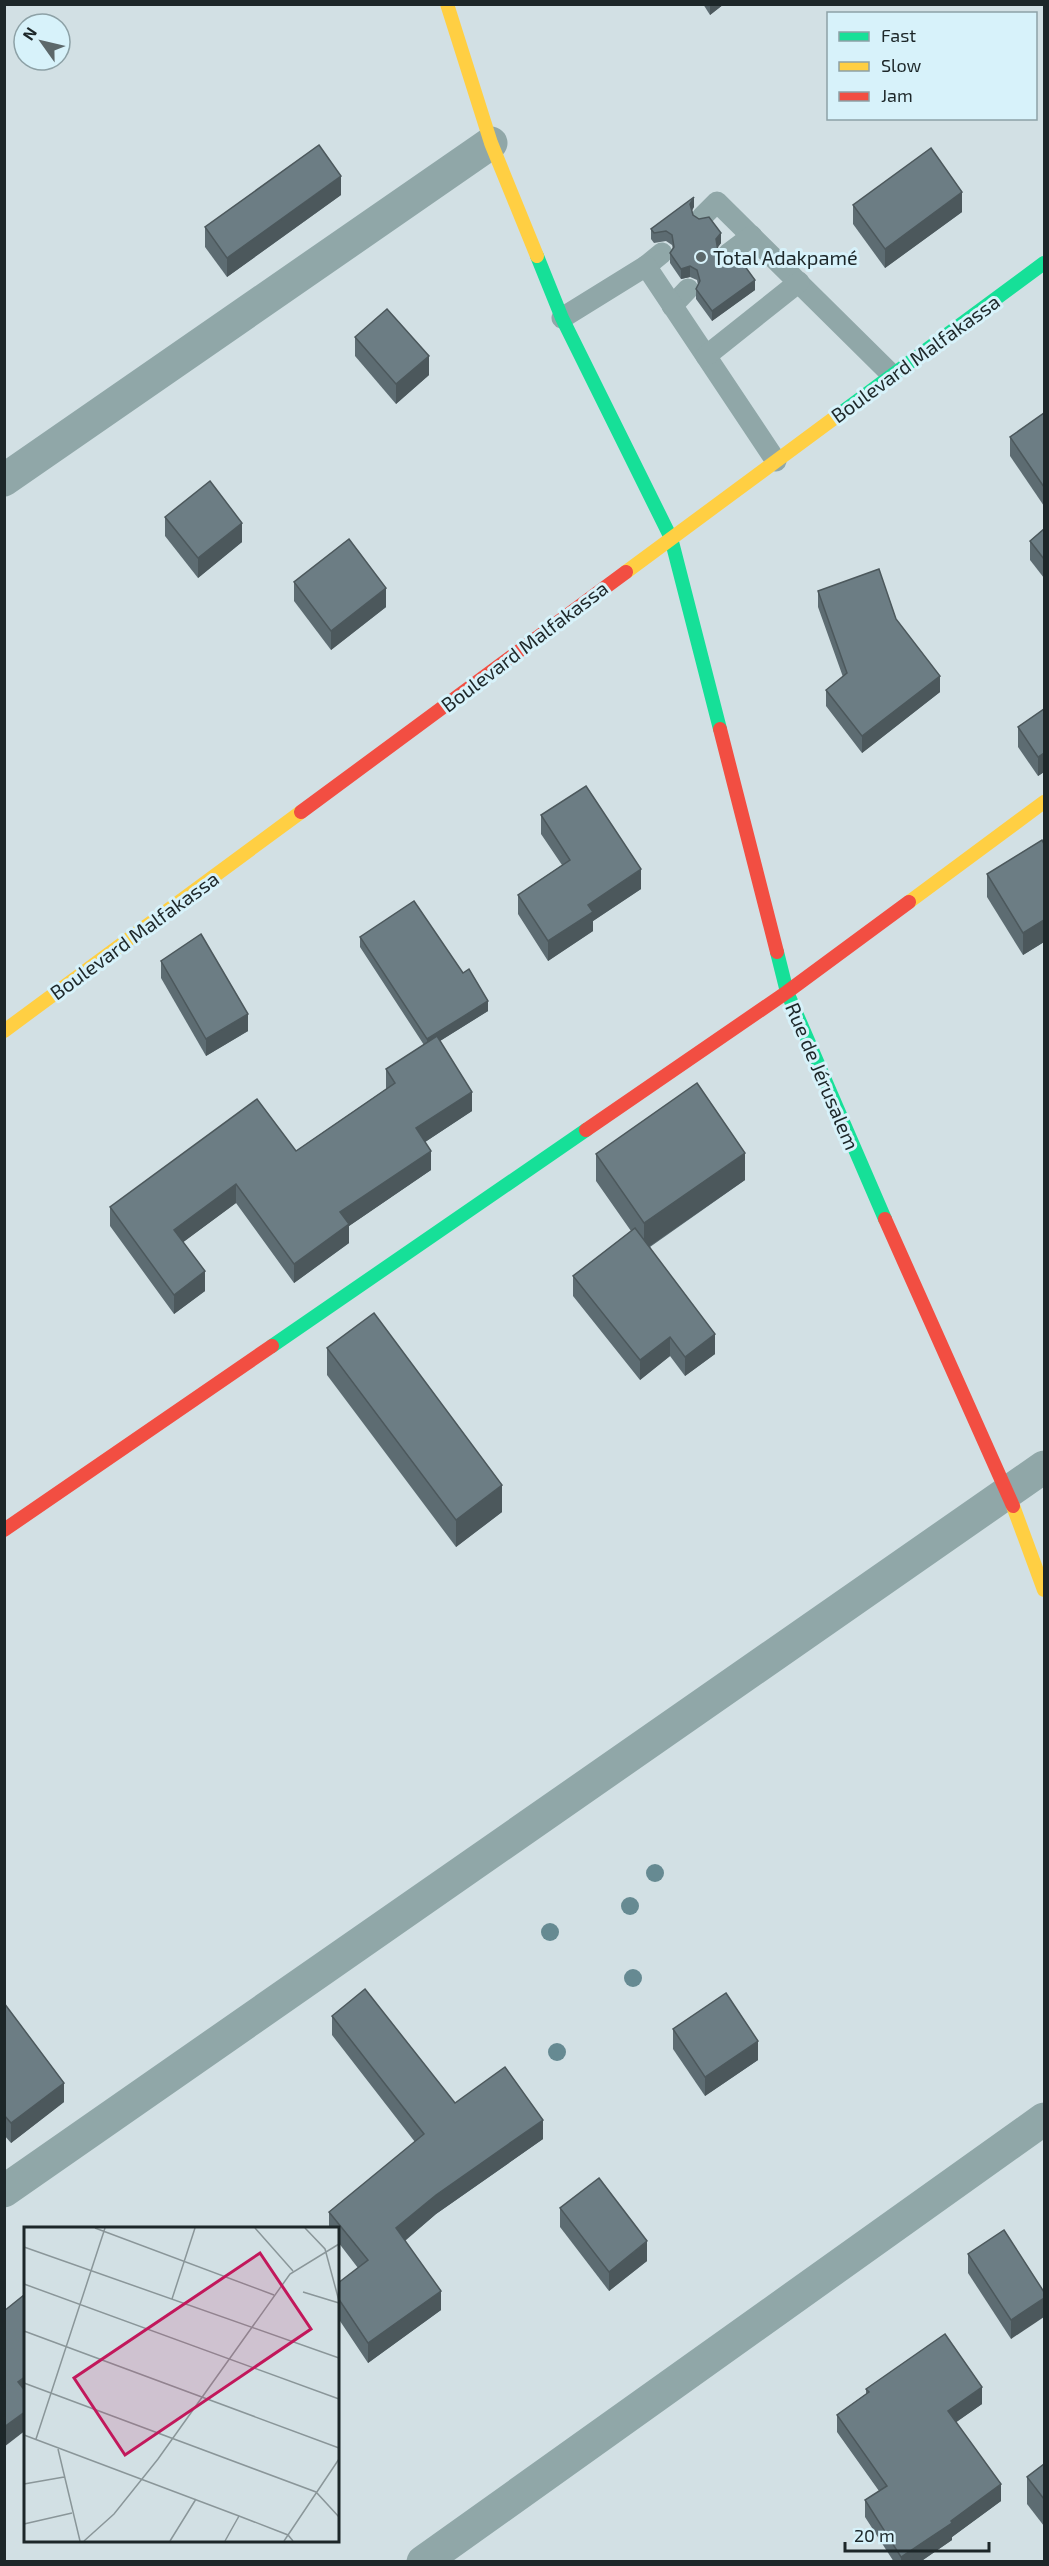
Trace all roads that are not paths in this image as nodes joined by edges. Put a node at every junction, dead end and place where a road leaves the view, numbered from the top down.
1 (447, 4) edge
2 (491, 143) junction
3 (702, 218) edge
4 (752, 236) junction
5 (728, 254) edge
6 (1044, 262) edge
7 (799, 282) junction
8 (688, 289) dead end
9 (672, 306) junction
10 (562, 318) junction
11 (706, 356) junction
12 (892, 375) junction
13 (776, 460) junction
14 (4, 480) edge
15 (671, 538) junction
16 (1044, 802) edge
17 (787, 992) junction
18 (4, 1030) edge
19 (1044, 1467) edge
20 (1008, 1494) junction
21 (4, 1530) edge
22 (1044, 1590) edge
23 (1044, 2119) edge
24 (4, 2191) edge
25 (423, 2562) edge

1 - 2 street, Rue de Jérusalem
2 - 10 street, Rue de Jérusalem
2 - 14 street
3 - 4 lane
4 - 5 lane
4 - 7 lane
6 - 12 street, Boulevard Malfakassa
7 - 11 lane
7 - 12 lane
8 - 9 lane
9 - 10 lane
9 - 11 lane
10 - 15 street, Rue de Jérusalem
11 - 13 lane
12 - 13 street, Boulevard Malfakassa
13 - 15 street, Boulevard Malfakassa
15 - 17 street, Rue de Jérusalem
15 - 18 street, Boulevard Malfakassa
16 - 17 street
17 - 20 street, Rue de Jérusalem
17 - 21 street
19 - 20 street
20 - 22 street, Rue de Jérusalem
20 - 24 street
23 - 25 street

